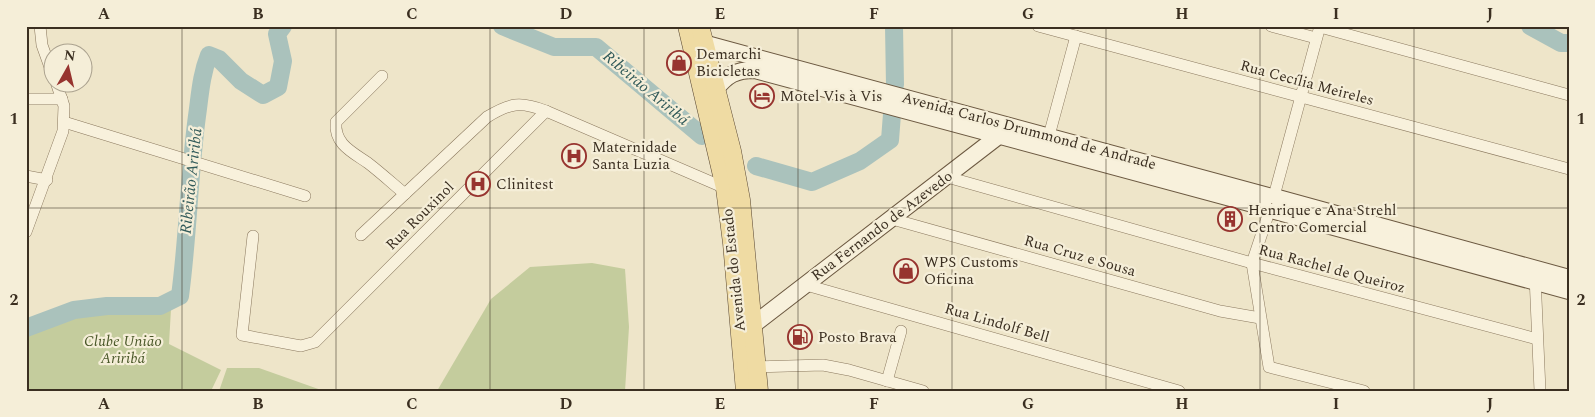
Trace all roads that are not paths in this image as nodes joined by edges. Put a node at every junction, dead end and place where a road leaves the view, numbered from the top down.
1 (40, 26) edge
2 (687, 26) edge
3 (1038, 26) edge
4 (1271, 26) edge
5 (1320, 26) edge
6 (702, 34) edge
7 (1076, 36) junction
8 (1316, 38) junction
9 (42, 45) edge
10 (756, 63) junction
11 (382, 76) dead end
12 (715, 90) junction
13 (60, 92) edge
14 (1569, 95) edge
15 (1300, 97) junction
16 (62, 98) junction
17 (26, 99) edge
18 (546, 110) junction
19 (64, 122) junction
20 (1005, 131) junction
21 (1047, 142) junction
22 (724, 151) junction
23 (1569, 169) edge
24 (26, 176) edge
25 (947, 176) junction
26 (47, 180) junction
27 (725, 188) junction
28 (405, 194) junction
29 (305, 196) dead end
30 (1271, 203) junction
31 (892, 219) junction
32 (26, 232) edge
33 (361, 235) dead end
34 (253, 236) dead end
35 (1252, 263) junction
36 (1535, 275) junction
37 (1569, 278) edge
38 (806, 285) junction
39 (1569, 291) edge
40 (1260, 318) junction
41 (753, 326) junction
42 (901, 331) dead end
43 (1537, 339) junction
44 (757, 367) junction
45 (887, 381) junction
46 (745, 391) edge
47 (759, 391) edge
48 (923, 391) edge
49 (1179, 391) edge
50 (1364, 391) edge
51 (1540, 391) edge

1 - 9 street
2 - 22 main road
3 - 7 street, Rua Cecília Meireles
4 - 8 street
5 - 8 street
5 - 14 street
6 - 10 main road, Avenida Carlos Drummond de Andrade
6 - 12 main road
7 - 15 street, Rua Cecília Meireles
7 - 21 street
8 - 15 street
10 - 12 main road, Avenida Carlos Drummond de Andrade
10 - 20 main road, Avenida Carlos Drummond de Andrade
11 - 28 street
12 - 22 main road
13 - 16 street
15 - 23 street, Rua Cecília Meireles
15 - 30 street
16 - 17 street
16 - 19 street
18 - 27 street
18 - 28 street
18 - 34 street, Rua Rouxinol
19 - 26 street
19 - 29 street
20 - 21 main road, Avenida Carlos Drummond de Andrade
20 - 25 main road, Rua Fernando de Azevedo
21 - 30 main road, Avenida Carlos Drummond de Andrade
22 - 27 main road, Avenida do Estado
22 - 41 main road, Avenida do Estado
24 - 26 street
25 - 31 main road, Rua Fernando de Azevedo
25 - 35 street, Rua Rachel de Queiroz
26 - 32 street
27 - 46 main road, Avenida do Estado
28 - 33 street
30 - 35 street
30 - 36 main road, Avenida Carlos Drummond de Andrade
31 - 38 main road, Rua Fernando de Azevedo
31 - 40 street, Rua Cruz e Sousa
35 - 40 street
35 - 43 street, Rua Rachel de Queiroz
36 - 37 main road, Avenida Carlos Drummond de Andrade
36 - 39 main road, Avenida Carlos Drummond de Andrade
36 - 43 street
38 - 41 main road, Rua Fernando de Azevedo
38 - 49 street, Rua Lindolf Bell
40 - 50 street
41 - 44 main road, Avenida do Estado
42 - 45 street
43 - 51 street
44 - 45 street
44 - 47 main road, Avenida do Estado
45 - 48 street

